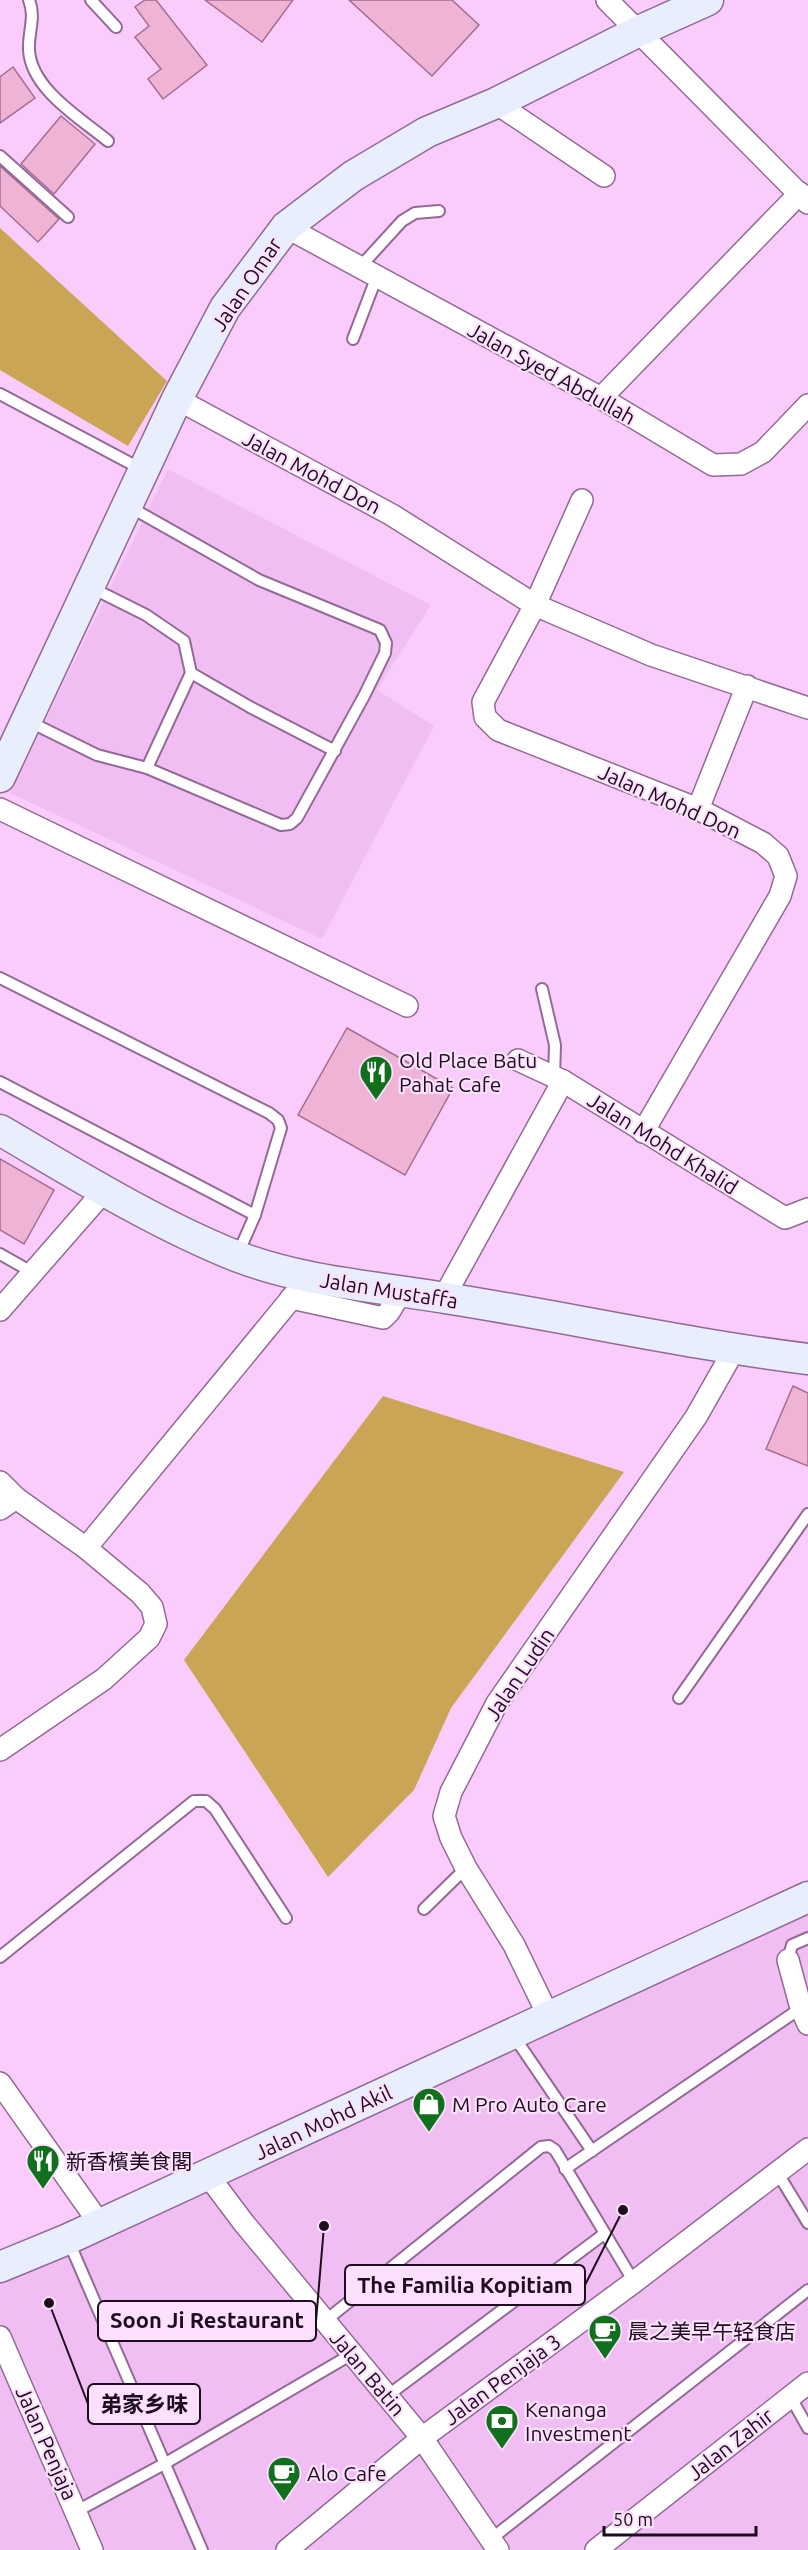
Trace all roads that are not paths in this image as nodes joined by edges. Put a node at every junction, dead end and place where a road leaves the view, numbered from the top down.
1 (30, 0) edge
2 (91, 0) edge
3 (607, 0) edge
4 (708, 0) edge
5 (116, 27) dead end
6 (639, 31) junction
7 (496, 103) junction
8 (108, 141) dead end
9 (0, 156) edge
10 (604, 177) dead end
11 (804, 198) edge
12 (439, 211) dead end
13 (68, 217) dead end
14 (286, 227) junction
15 (369, 272) junction
16 (353, 339) dead end
17 (0, 394) edge
18 (601, 398) junction
19 (177, 399) junction
20 (808, 405) edge
21 (143, 470) junction
22 (582, 500) dead end
23 (128, 506) junction
24 (90, 587) junction
25 (535, 606) junction
26 (191, 673) junction
27 (747, 686) junction
28 (808, 708) edge
29 (28, 721) junction
30 (335, 751) junction
31 (147, 768) junction
32 (0, 777) edge
33 (0, 809) edge
34 (698, 809) junction
35 (0, 978) edge
36 (542, 989) dead end
37 (407, 1006) dead end
38 (518, 1060) dead end
39 (558, 1079) junction
40 (0, 1082) edge
41 (0, 1130) edge
42 (643, 1132) junction
43 (104, 1191) junction
44 (808, 1209) edge
45 (255, 1215) junction
46 (0, 1254) edge
47 (237, 1256) junction
48 (32, 1272) junction
49 (300, 1288) junction
50 (444, 1297) junction
51 (0, 1310) edge
52 (734, 1350) junction
53 (808, 1359) edge
54 (0, 1482) edge
55 (8, 1504) edge
56 (808, 1514) edge
57 (86, 1548) junction
58 (679, 1698) dead end
59 (0, 1750) edge
60 (466, 1868) junction
61 (808, 1897) edge
62 (424, 1909) dead end
63 (286, 1918) dead end
64 (808, 1938) edge
65 (0, 1958) edge
66 (788, 1960) joint
67 (805, 2016) edge
68 (549, 2017) junction
69 (513, 2035) junction
70 (0, 2083) edge
71 (808, 2149) edge
72 (592, 2151) junction
73 (565, 2169) junction
74 (777, 2172) junction
75 (207, 2174) junction
76 (808, 2223) edge
77 (100, 2224) junction
78 (604, 2234) junction
79 (68, 2239) junction
80 (2, 2262) edge
81 (634, 2282) junction
82 (808, 2290) edge
83 (324, 2321) junction
84 (0, 2337) edge
85 (352, 2354) junction
86 (808, 2383) edge
87 (387, 2396) junction
88 (790, 2396) junction
89 (808, 2428) edge
90 (422, 2438) junction
91 (164, 2464) junction
92 (77, 2511) junction
93 (495, 2545) edge
94 (92, 2550) edge
95 (202, 2550) edge
96 (287, 2550) edge
97 (596, 2550) edge

1 - 8 lane
2 - 5 lane
3 - 6 street
4 - 6 street, Jalan Omar
6 - 7 street, Jalan Omar
6 - 11 street
7 - 10 street
7 - 14 street, Jalan Omar
9 - 13 lane
11 - 18 street
12 - 15 lane
14 - 15 street, Jalan Syed Abdullah
14 - 19 street, Jalan Omar
15 - 16 lane
15 - 18 street, Jalan Syed Abdullah
17 - 21 lane
18 - 20 street, Jalan Syed Abdullah
19 - 21 street, Jalan Omar
19 - 25 street, Jalan Mohd Don
21 - 23 street, Jalan Omar
22 - 25 street
23 - 24 street, Jalan Omar
23 - 30 lane
24 - 26 lane
24 - 29 street, Jalan Omar
25 - 27 street, Jalan Mohd Don
25 - 34 street, Jalan Mohd Don
26 - 30 lane
26 - 31 lane
27 - 28 street, Jalan Mohd Don
27 - 34 street
29 - 31 lane
29 - 32 street, Jalan Omar
30 - 31 lane
33 - 37 street
34 - 42 street, Jalan Mohd Don
35 - 45 lane
36 - 39 lane
38 - 39 street, Jalan Mohd Khalid
39 - 42 street, Jalan Mohd Khalid
39 - 50 street
40 - 45 lane
41 - 43 street, Jalan Mustaffa
42 - 44 street, Jalan Mohd Khalid
43 - 47 street, Jalan Mustaffa
43 - 48 street
45 - 47 lane
46 - 48 lane
47 - 49 street, Jalan Mustaffa
48 - 51 street
49 - 50 street, Jalan Mustaffa
49 - 57 street
50 - 52 street, Jalan Mustaffa
52 - 53 street, Jalan Mustaffa
52 - 60 street, Jalan Ludin
54 - 55 street
55 - 57 street
56 - 58 lane
57 - 59 street
60 - 62 lane
60 - 68 street, Jalan Ludin
61 - 68 street, Jalan Mohd Akil
63 - 65 lane
64 - 66 lane
66 - 67 street
67 - 72 lane
68 - 69 street, Jalan Mohd Akil
69 - 72 lane
69 - 75 street, Jalan Mohd Akil
70 - 77 street
71 - 74 street, Jalan Penjaja 3
72 - 73 lane
73 - 78 lane
73 - 83 lane
74 - 76 lane
74 - 81 street, Jalan Penjaja 3
75 - 77 street, Jalan Mohd Akil
75 - 83 street, Jalan Batin
77 - 79 street, Jalan Mohd Akil
78 - 81 lane
78 - 87 lane
79 - 80 street, Jalan Mohd Akil
79 - 91 lane
81 - 90 street, Jalan Penjaja 3
82 - 93 lane
83 - 85 street, Jalan Batin
84 - 92 street, Jalan Penjaja
85 - 87 street, Jalan Batin
85 - 91 lane
86 - 88 street, Jalan Zahir
87 - 90 street, Jalan Batin
88 - 89 lane
88 - 97 street, Jalan Zahir
90 - 93 street, Jalan Batin
90 - 96 street, Jalan Penjaja 3
91 - 92 lane
91 - 95 lane
92 - 94 street, Jalan Penjaja

